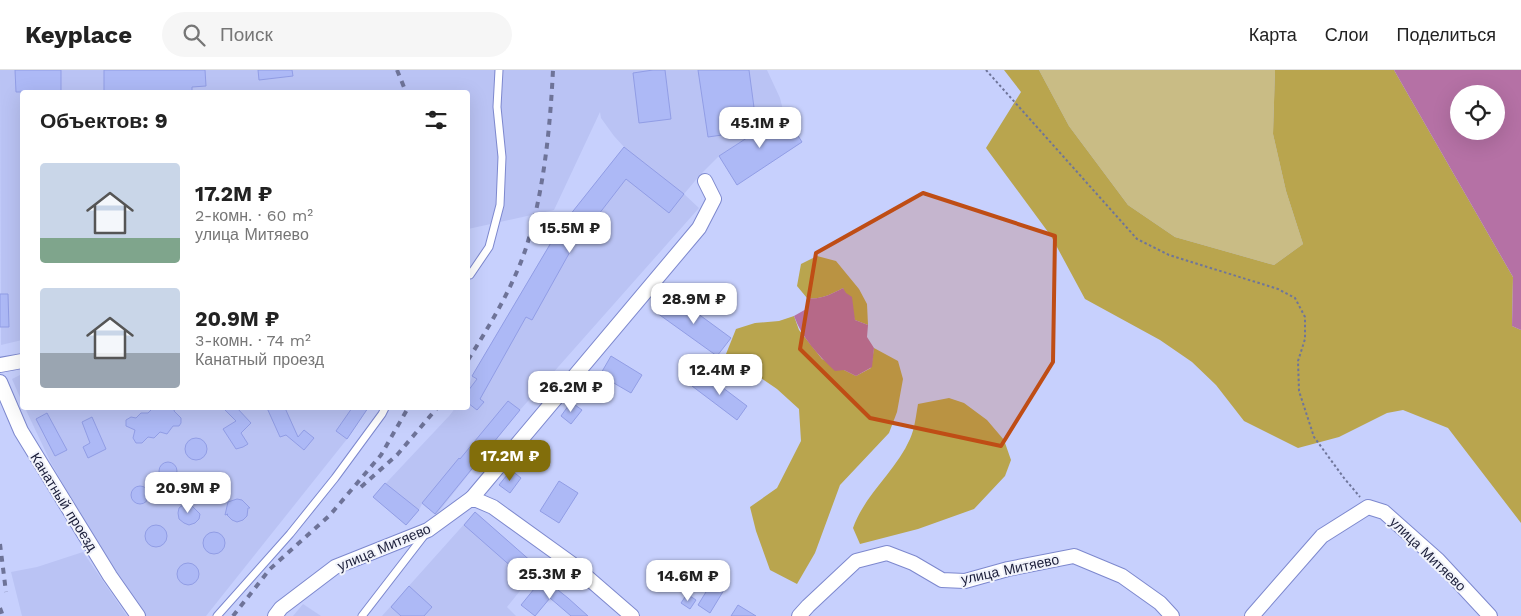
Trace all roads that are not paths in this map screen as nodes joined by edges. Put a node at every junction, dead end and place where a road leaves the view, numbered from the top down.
1 (499, 70) edge
2 (705, 181) dead end
3 (470, 275) edge
4 (20, 361) edge
5 (0, 365) edge
6 (0, 382) edge
7 (384, 410) edge
8 (472, 498) junction
9 (428, 530) junction
10 (138, 616) edge
11 (217, 616) edge
12 (275, 616) edge
13 (362, 616) edge
14 (632, 616) edge
15 (799, 616) edge
16 (1172, 616) edge
17 (1252, 616) edge
18 (1490, 616) edge

1 - 3 lane
2 - 8 street, улица Митяево
4 - 5 street
6 - 10 street, Канатный проезд
7 - 11 lane
8 - 9 street, улица Митяево
8 - 14 street
9 - 12 street, улица Митяево
9 - 13 lane
15 - 16 street, улица Митяево
17 - 18 street, улица Митяево

